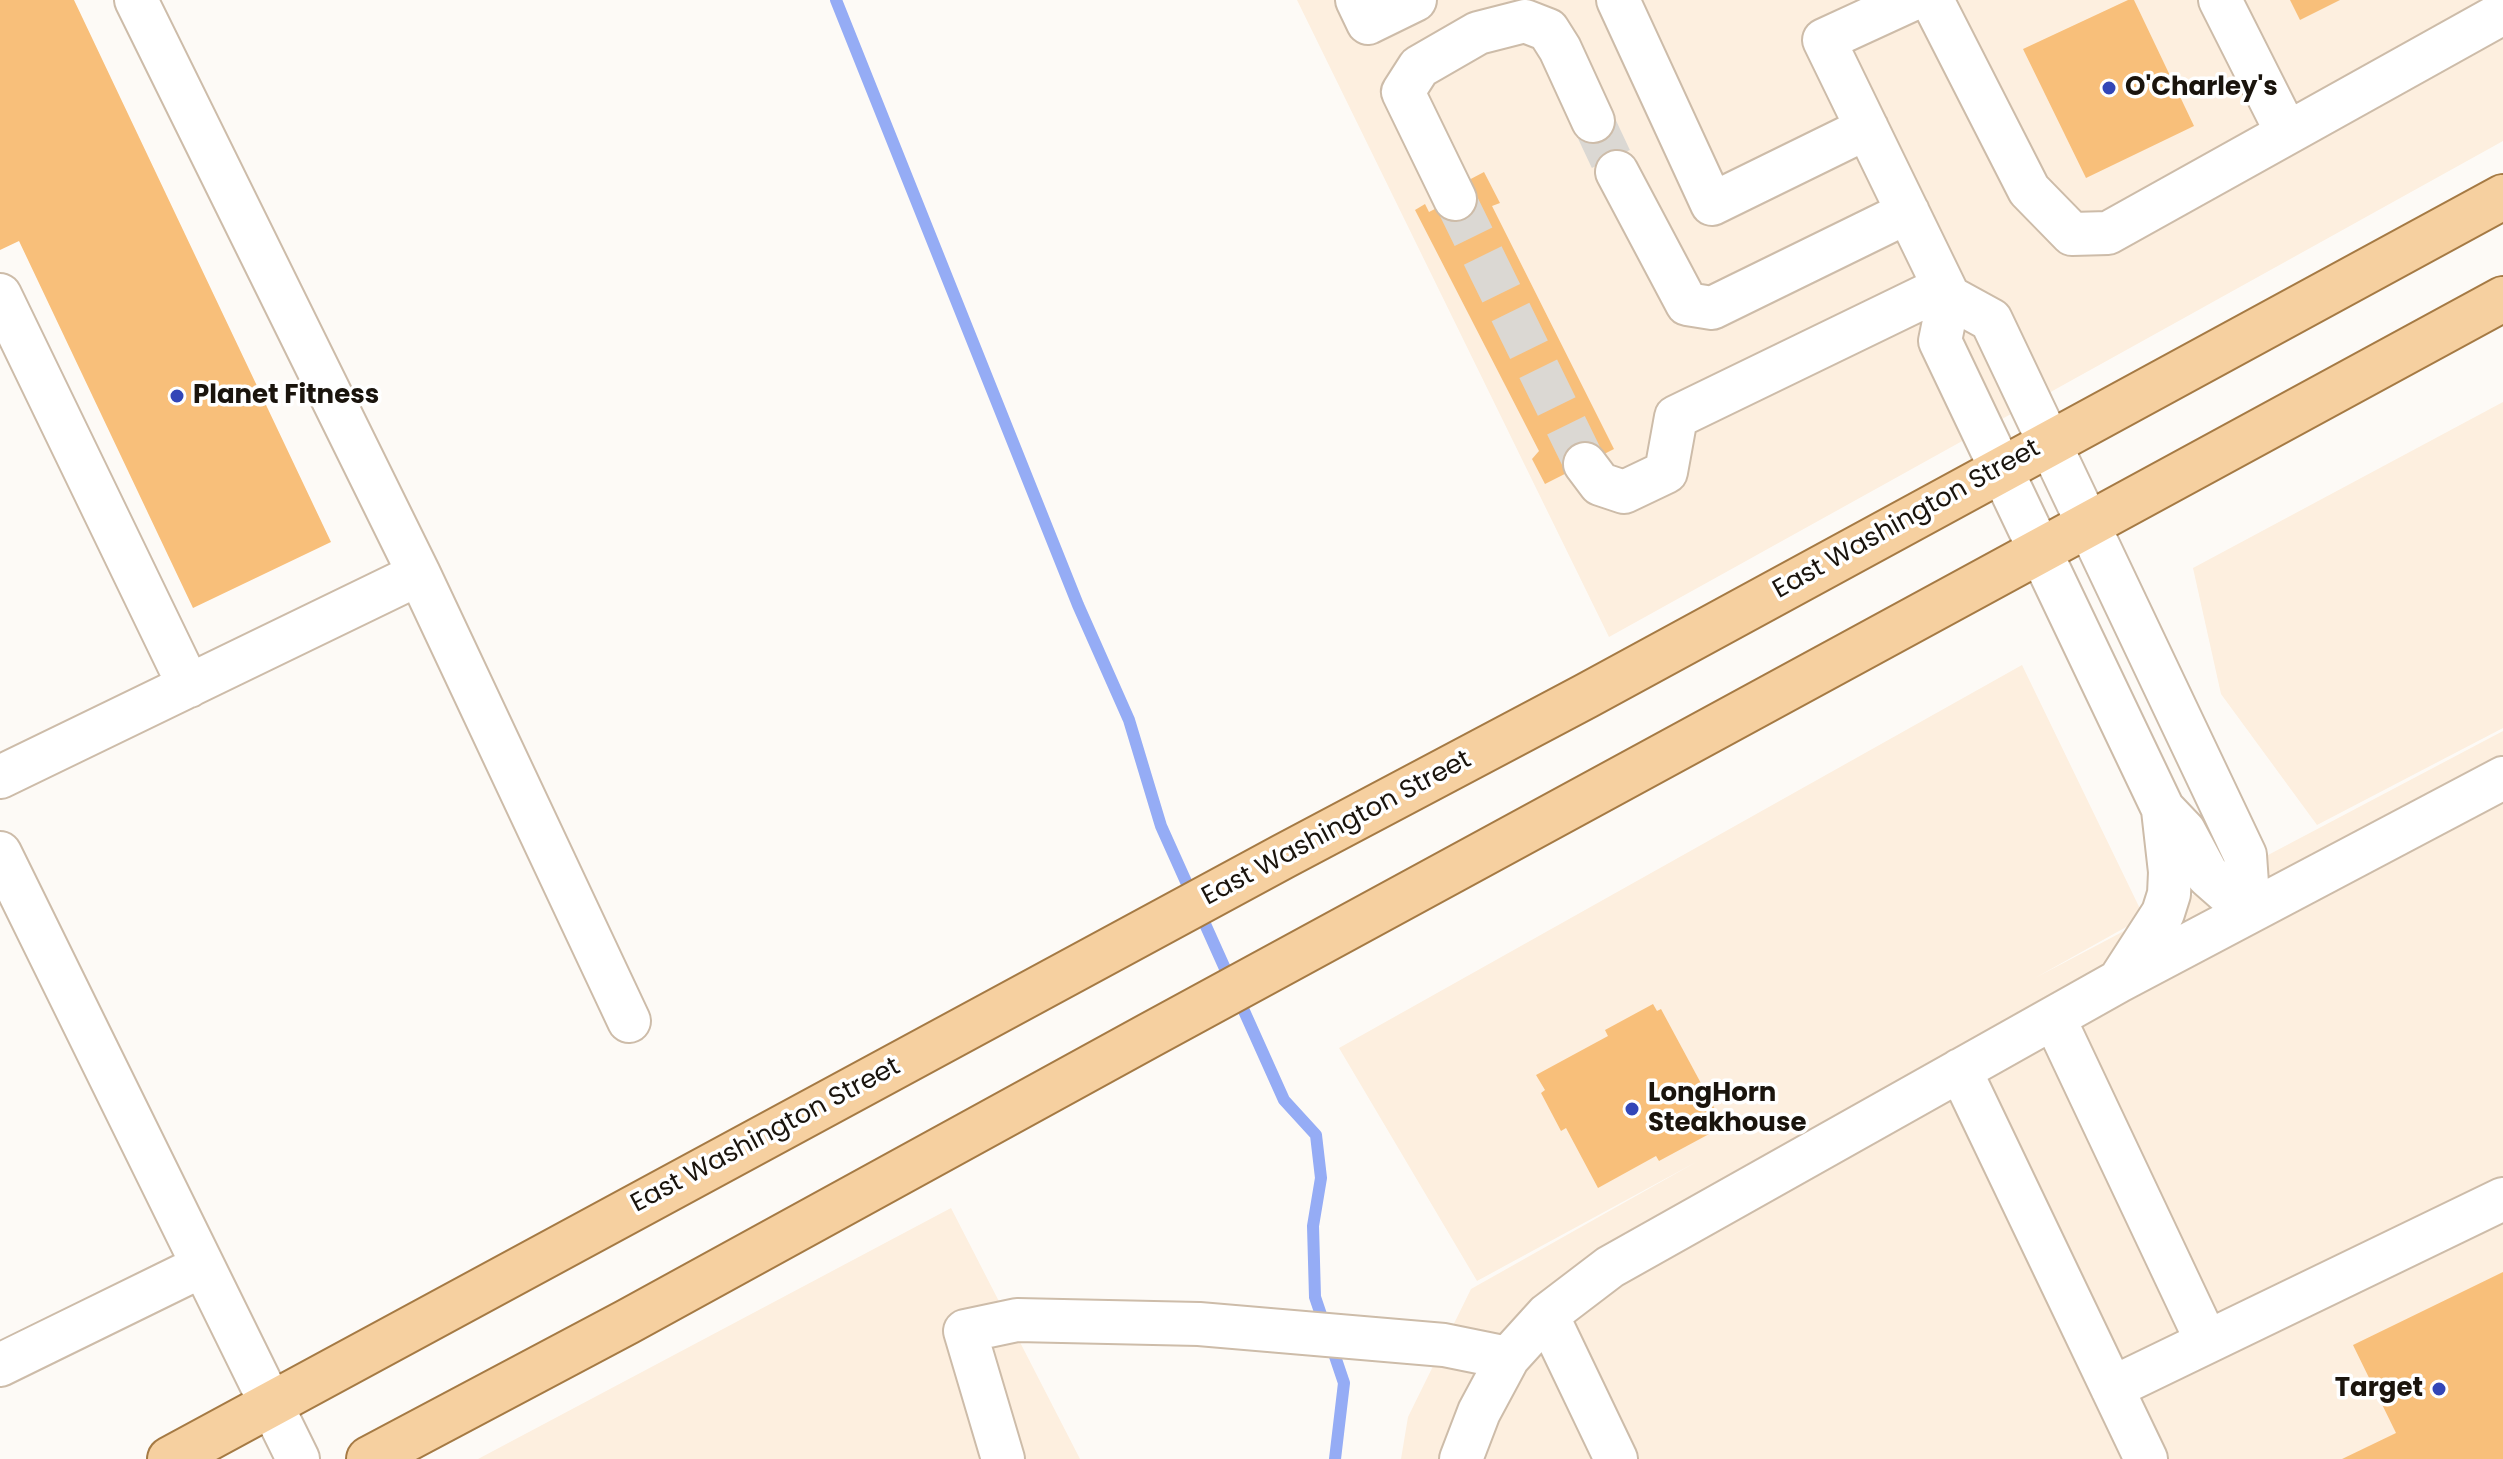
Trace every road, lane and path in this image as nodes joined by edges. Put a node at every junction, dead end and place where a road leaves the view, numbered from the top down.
1 (136, 0) edge
2 (1357, 0) edge
3 (1415, 0) edge
4 (1618, 0) edge
5 (1911, 0) edge
6 (1932, 0) edge
7 (2220, 0) edge
8 (2503, 13) edge
9 (1593, 121) tunnel mouth
10 (1867, 128) junction
11 (2287, 133) junction
12 (1617, 172) tunnel mouth
13 (2503, 197) edge
14 (1455, 199) tunnel mouth
15 (1908, 212) junction
16 (1946, 292) junction
17 (0, 295) edge
18 (2503, 299) edge
19 (2049, 442) junction
20 (1585, 464) tunnel mouth
21 (2001, 469) junction
22 (2088, 525) junction
23 (2040, 552) junction
24 (419, 574) junction
25 (189, 686) junction
26 (0, 777) edge
27 (2503, 778) edge
28 (2163, 809) junction
29 (1, 856) edge
30 (2249, 912) junction
31 (2119, 981) junction
32 (2054, 1018) junction
33 (629, 1021) dead end
34 (1960, 1070) junction
35 (2503, 1199) edge
36 (202, 1266) junction
37 (1547, 1315) junction
38 (2207, 1342) junction
39 (1508, 1358) junction
40 (0, 1365) edge
41 (2112, 1388) junction
42 (269, 1404) junction
43 (170, 1459) edge
44 (298, 1459) edge
45 (369, 1459) edge
46 (1003, 1459) edge
47 (1461, 1459) edge
48 (1616, 1459) edge
49 (2146, 1459) edge

1 - 24 lane
2 - 3 lane
4 - 10 lane
5 - 10 lane
6 - 11 lane
7 - 11 lane
8 - 11 lane
9 - 14 lane
10 - 15 lane
12 - 15 lane
13 - 19 main road, East Washington Street
15 - 16 lane
16 - 19 lane
16 - 20 lane
16 - 21 lane
17 - 25 lane
18 - 22 main road
19 - 21 main road, East Washington Street
19 - 22 lane
21 - 23 lane
21 - 42 main road, East Washington Street
22 - 23 main road
22 - 30 lane
23 - 28 lane
23 - 45 main road
24 - 25 lane
24 - 33 lane
25 - 26 lane
27 - 30 lane
28 - 30 lane
28 - 31 lane
29 - 36 lane
30 - 31 lane
31 - 32 lane
32 - 34 lane
32 - 38 lane
34 - 37 lane
34 - 41 lane
35 - 38 lane
36 - 40 lane
36 - 42 lane
37 - 39 lane
37 - 48 lane
38 - 41 lane
39 - 46 lane
39 - 47 lane
41 - 49 lane
42 - 43 main road, East Washington Street
42 - 44 lane

